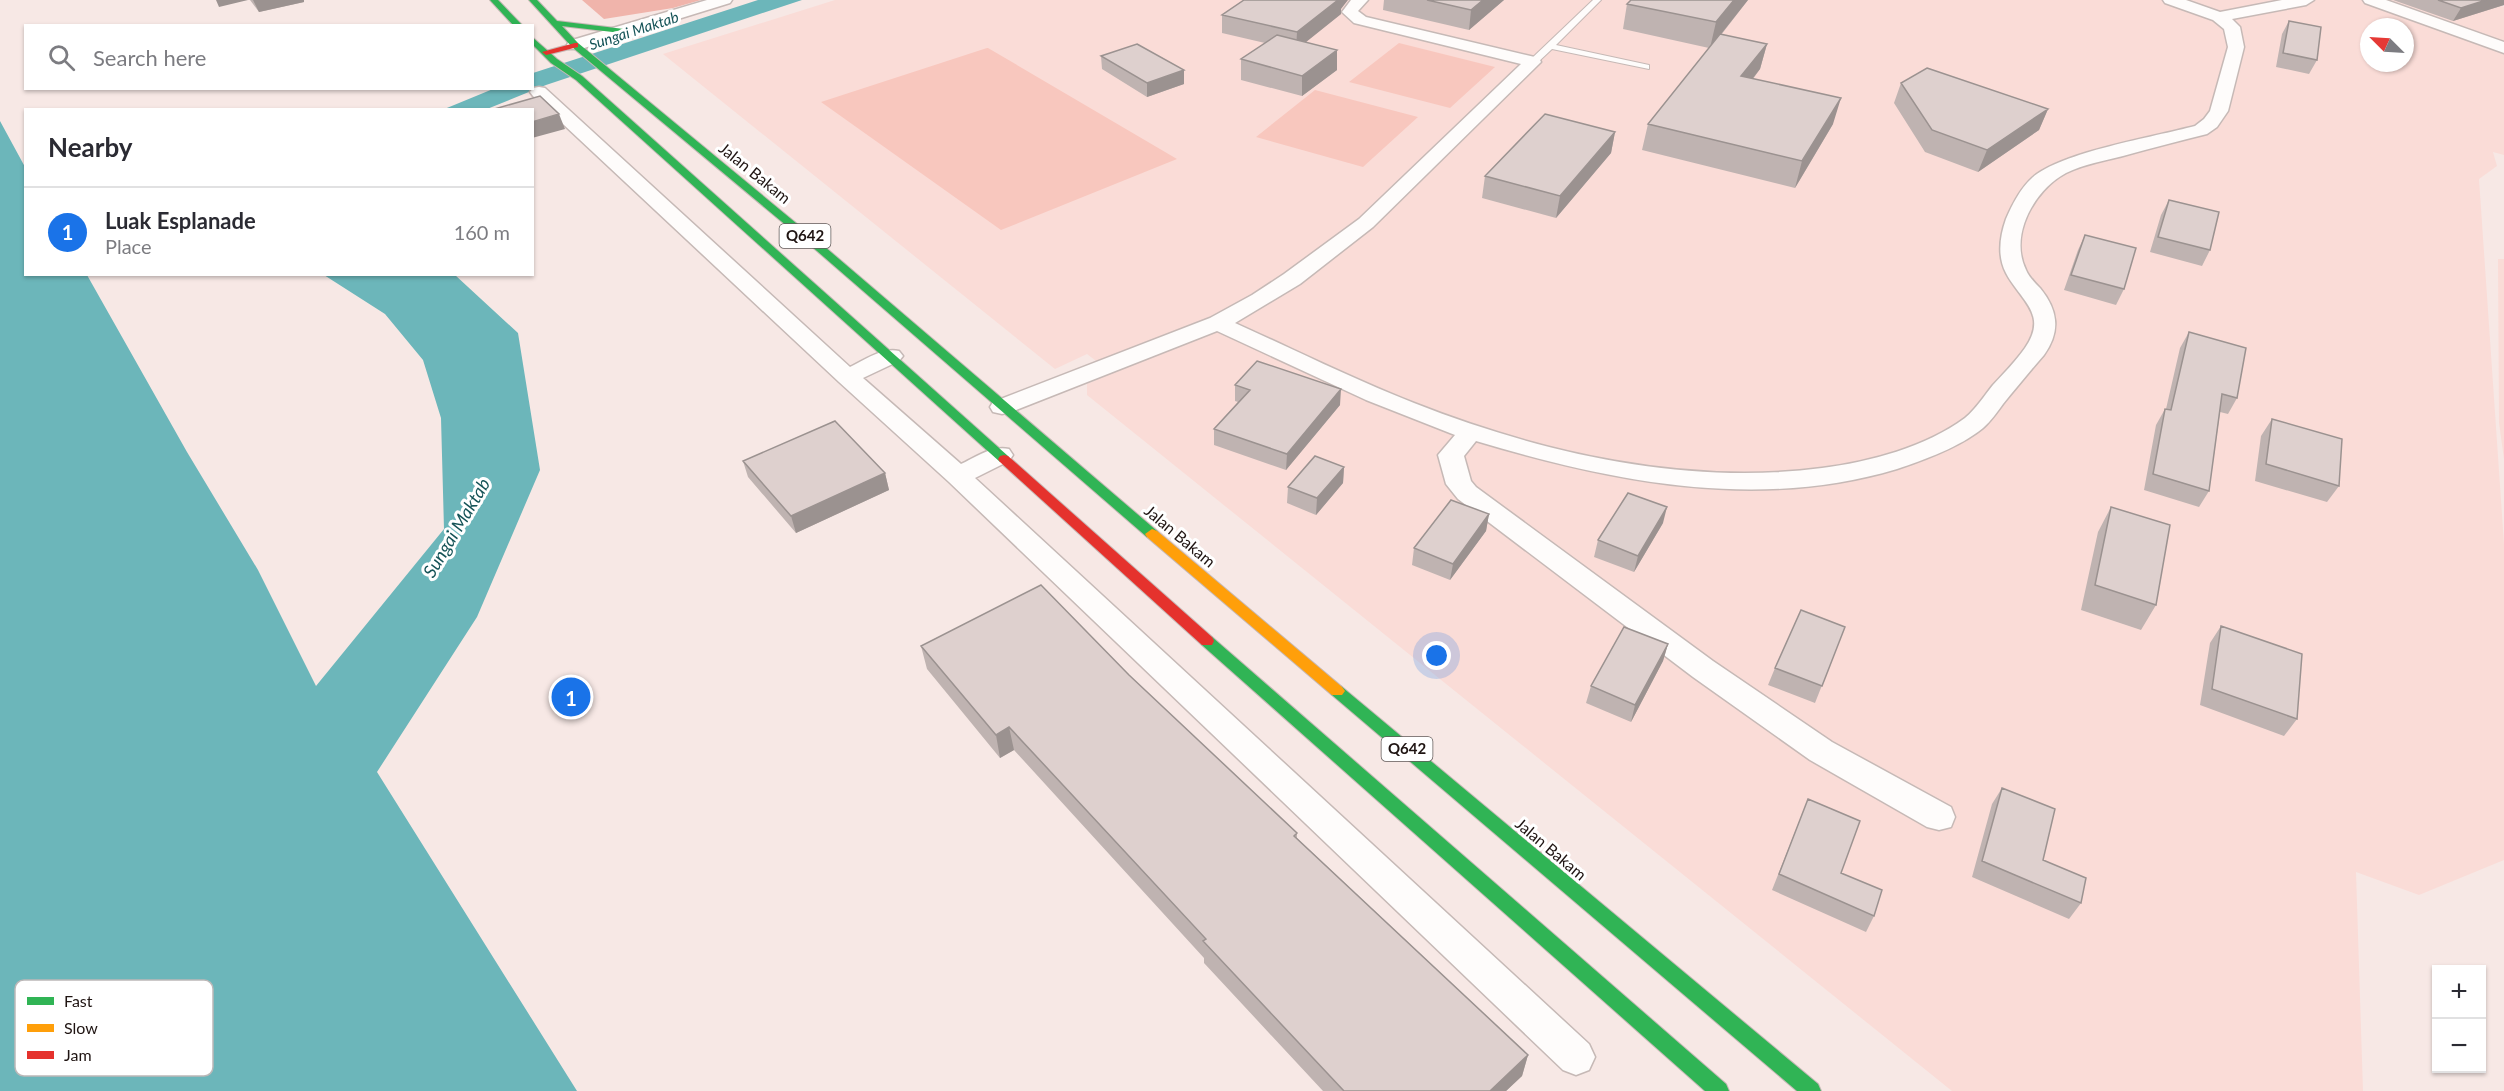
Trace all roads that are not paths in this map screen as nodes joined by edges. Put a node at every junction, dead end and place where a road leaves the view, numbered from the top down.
1 (494, 0) edge
2 (533, 0) edge
3 (724, 0) edge
4 (1360, 0) edge
5 (1597, 0) edge
6 (2171, 0) edge
7 (2306, 0) edge
8 (2371, 0) edge
9 (2219, 17) junction
10 (556, 23) junction
11 (517, 24) edge
12 (621, 32) junction
13 (534, 41) edge
14 (577, 46) junction
15 (1551, 46) junction
16 (2504, 48) edge
17 (550, 57) junction
18 (1533, 62) junction
19 (1646, 68) dead end
20 (539, 92) dead end
21 (1218, 323) junction
22 (891, 356) junction
23 (847, 377) junction
24 (920, 382) junction
25 (952, 392) dead end
26 (991, 406) junction
27 (1471, 432) junction
28 (1000, 455) junction
29 (958, 477) junction
30 (1939, 817) dead end
31 (1576, 1057) dead end
32 (1719, 1091) edge
33 (1811, 1091) edge

1 - 11 main road
2 - 10 main road, Jalan Bakam / Q642
3 - 12 street
4 - 18 street
5 - 15 lane
6 - 9 street
7 - 9 street
8 - 16 street
9 - 27 street
10 - 12 main road
10 - 14 main road, Jalan Bakam / Q642
12 - 14 street
13 - 17 main road, Q642
14 - 17 main road
14 - 26 main road, Jalan Bakam / Q642
15 - 18 lane
15 - 19 lane
17 - 22 main road, Q642
18 - 21 street
20 - 23 street
21 - 26 street
21 - 27 street
22 - 23 street
22 - 24 main road, Q642
23 - 29 street
24 - 25 main road
24 - 28 main road, Q642
26 - 33 main road, Jalan Bakam / Q642
27 - 30 street
28 - 29 street
28 - 32 main road, Q642
29 - 31 street

